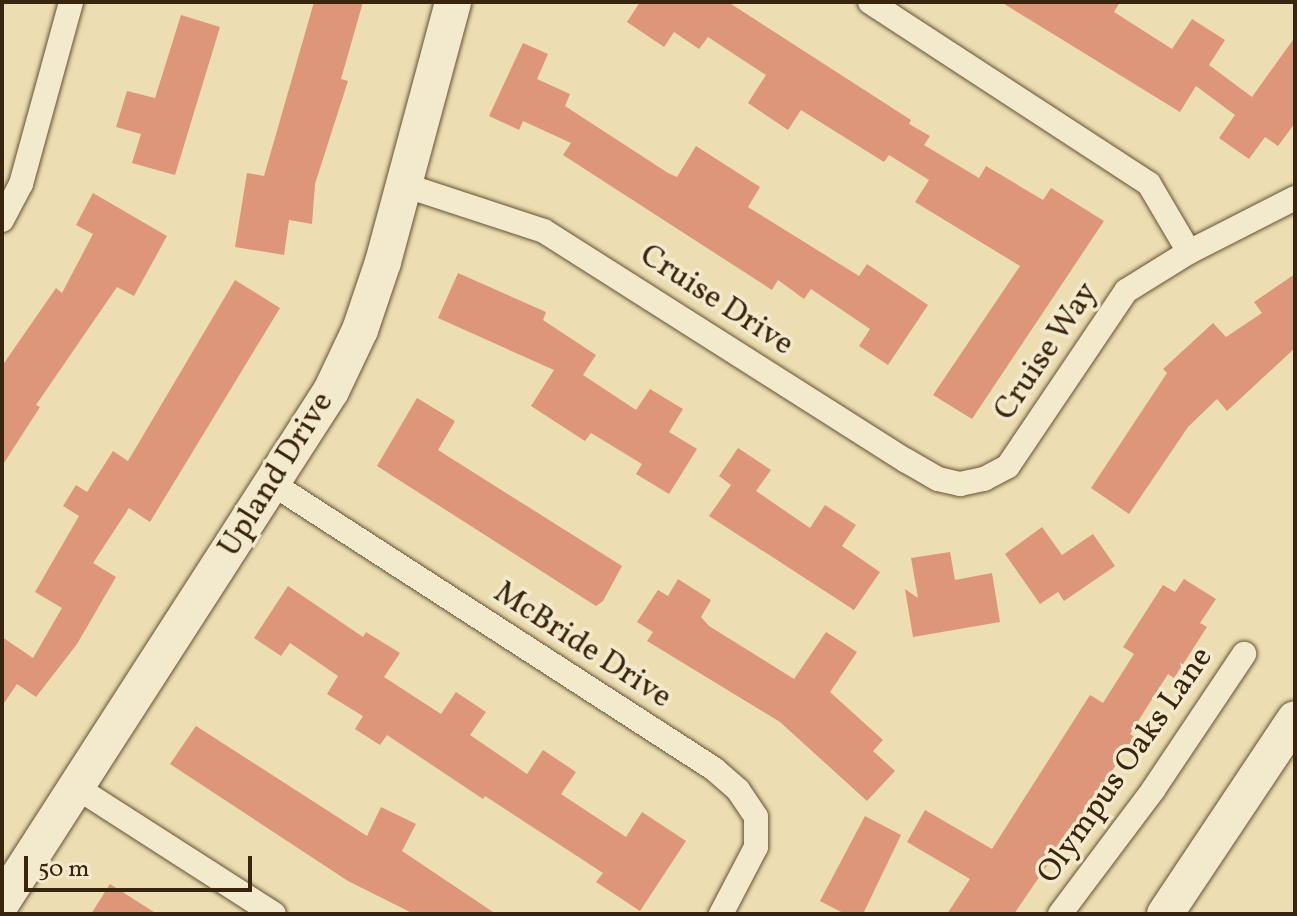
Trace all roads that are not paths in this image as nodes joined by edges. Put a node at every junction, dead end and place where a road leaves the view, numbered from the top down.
1 (71, 2) edge
2 (453, 2) edge
3 (870, 2) edge
4 (404, 185) junction
5 (1295, 198) edge
6 (2, 220) edge
7 (1189, 252) junction
8 (984, 479) joint
9 (273, 484) junction
10 (1244, 654) dead end
11 (1295, 719) edge
12 (76, 787) junction
13 (2, 902) edge
14 (274, 914) edge
15 (721, 914) edge
16 (1060, 914) edge
17 (1165, 914) edge

1 - 6 street
2 - 4 street, Upland Drive
3 - 7 street
4 - 8 street, Cruise Drive
4 - 9 street, Upland Drive
5 - 7 street, Cruise Way
7 - 8 street, Cruise Way
9 - 12 street, Upland Drive
9 - 15 street, McBride Drive
10 - 16 street, Olympus Oaks Lane
11 - 17 street
12 - 13 street, Upland Drive
12 - 14 street

